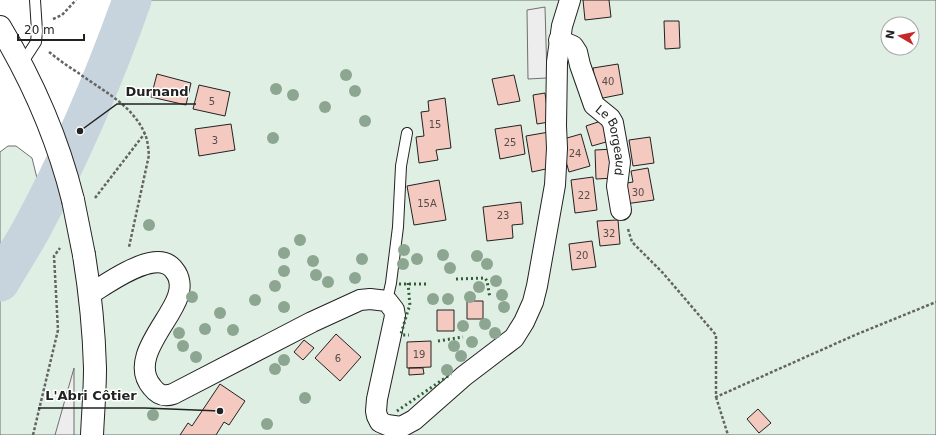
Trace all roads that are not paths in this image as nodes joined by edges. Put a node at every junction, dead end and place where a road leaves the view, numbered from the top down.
1 (35, 0) edge
2 (564, 3) edge
3 (0, 26) edge
4 (560, 40) junction
5 (21, 65) junction
6 (407, 133) dead end
7 (621, 210) road end
8 (90, 294) junction
9 (387, 301) junction
10 (92, 435) edge

1 - 5 lane
2 - 4 street
3 - 5 main road
4 - 7 street, Le Borgeaud
4 - 9 street
5 - 8 main road, bridge
6 - 9 lane
8 - 9 street
8 - 10 main road

